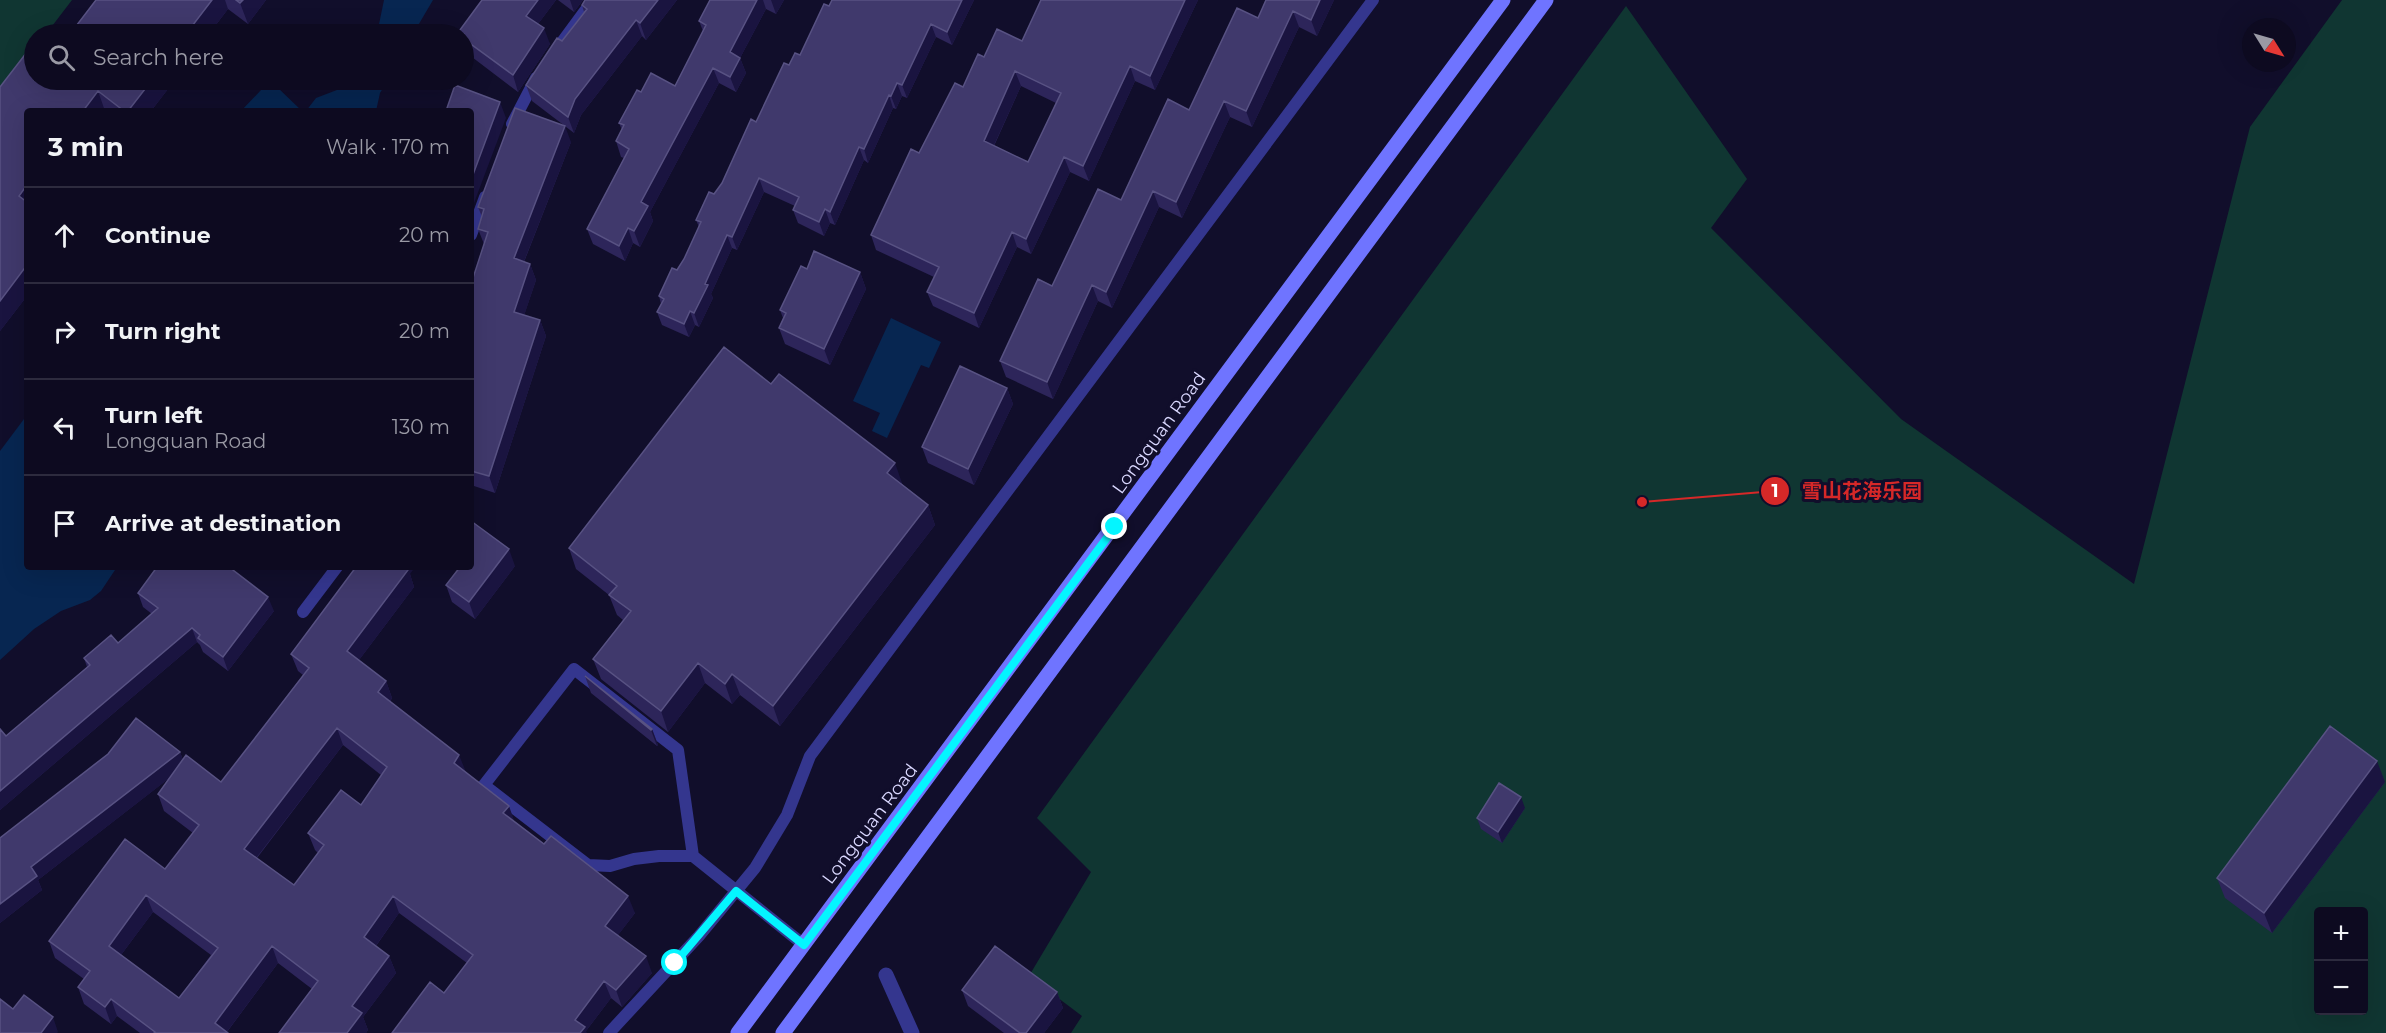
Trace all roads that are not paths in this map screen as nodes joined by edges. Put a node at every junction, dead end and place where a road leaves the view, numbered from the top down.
1 (593, 0) edge
2 (1373, 0) edge
3 (1503, 0) edge
4 (1546, 0) edge
5 (506, 140) edge
6 (491, 183) edge
7 (474, 227) edge
8 (335, 570) edge
9 (303, 612) dead end
10 (693, 856) junction
11 (736, 891) junction
12 (804, 945) junction
13 (886, 975) dead end
14 (609, 1033) edge
15 (738, 1033) edge
16 (783, 1033) edge
17 (912, 1033) edge

1 - 5 lane
2 - 11 lane
3 - 12 main road, Longquan Road
4 - 16 main road
6 - 7 lane
8 - 9 lane
10 - 10 lane
10 - 11 lane
11 - 12 lane
11 - 14 lane
12 - 15 main road, Longquan Road
13 - 17 street

